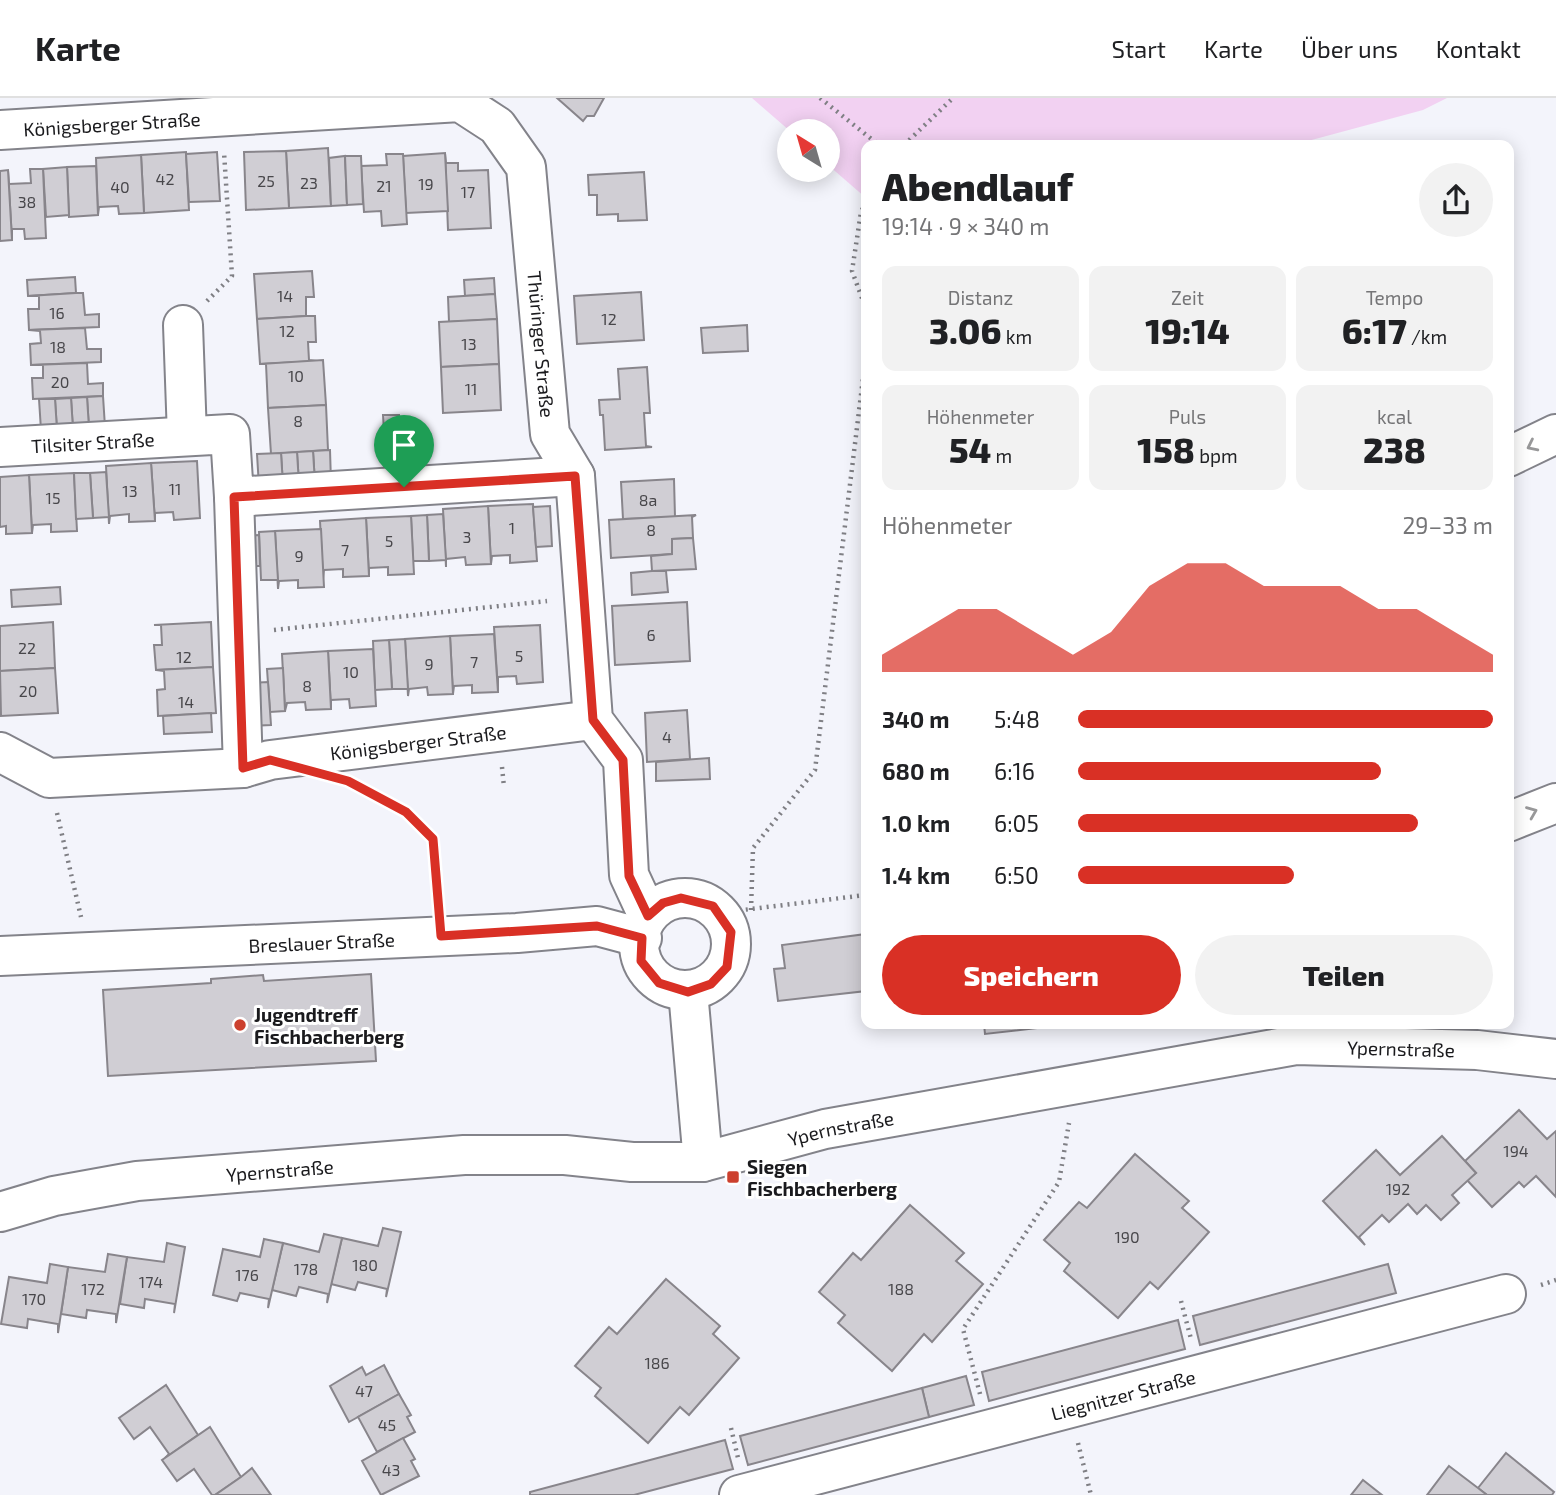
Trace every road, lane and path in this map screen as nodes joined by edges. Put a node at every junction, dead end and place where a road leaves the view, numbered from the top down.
1 (820, 98) edge
2 (953, 98) edge
3 (222, 116) junction
4 (0, 130) edge
5 (873, 140) edge
6 (909, 140) edge
7 (861, 212) edge
8 (861, 295) edge
9 (183, 325) joint
10 (861, 395) edge
11 (1556, 434) edge
12 (187, 436) junction
13 (0, 447) edge
14 (1514, 454) edge
15 (575, 476) junction
16 (234, 497) junction
17 (584, 597) junction
18 (238, 634) junction
19 (593, 720) junction
20 (0, 752) edge
21 (243, 768) junction
22 (49, 778) junction
23 (348, 781) dead end
24 (1556, 803) edge
25 (1514, 820) edge
26 (861, 896) edge
27 (734, 911) junction
28 (645, 927) junction
29 (441, 936) junction
30 (89, 952) junction
31 (0, 957) edge
32 (688, 992) junction
33 (1478, 1037) edge
34 (1556, 1059) edge
35 (1076, 1084) junction
36 (703, 1162) junction
37 (0, 1212) edge
38 (1506, 1294) dead end
39 (974, 1371) dead end
40 (1069, 1409) junction
41 (739, 1495) edge
42 (1091, 1495) edge

1 - 5 path
2 - 6 path
3 - 4 street, Königsberger Straße
3 - 9 path
3 - 15 street, Thüringer Straße
7 - 8 path
9 - 12 street
10 - 27 path
11 -> 14 street
12 - 13 street, Tilsiter Straße
12 - 16 street, Tilsiter Straße
15 - 16 street
15 - 17 street, Thüringer Straße
16 - 18 street
17 - 18 path
17 - 19 street, Thüringer Straße
18 - 21 street
19 - 21 street, Königsberger Straße
19 - 28 street
20 - 22 street
21 - 22 street, Königsberger Straße
22 - 30 path
23 - 29 path
25 -> 24 street
26 - 27 path
27 - 28 street
27 - 32 street
28 - 29 street, Breslauer Straße
28 - 32 street
29 - 30 street, Breslauer Straße
30 - 31 street, Breslauer Straße
32 - 36 street
33 - 34 street, Ypernstraße
33 - 35 street, Ypernstraße
35 - 36 street, Ypernstraße
35 - 39 path
36 - 37 street, Ypernstraße
38 - 40 street, Liegnitzer Straße
40 - 41 street, Liegnitzer Straße
40 - 42 path

